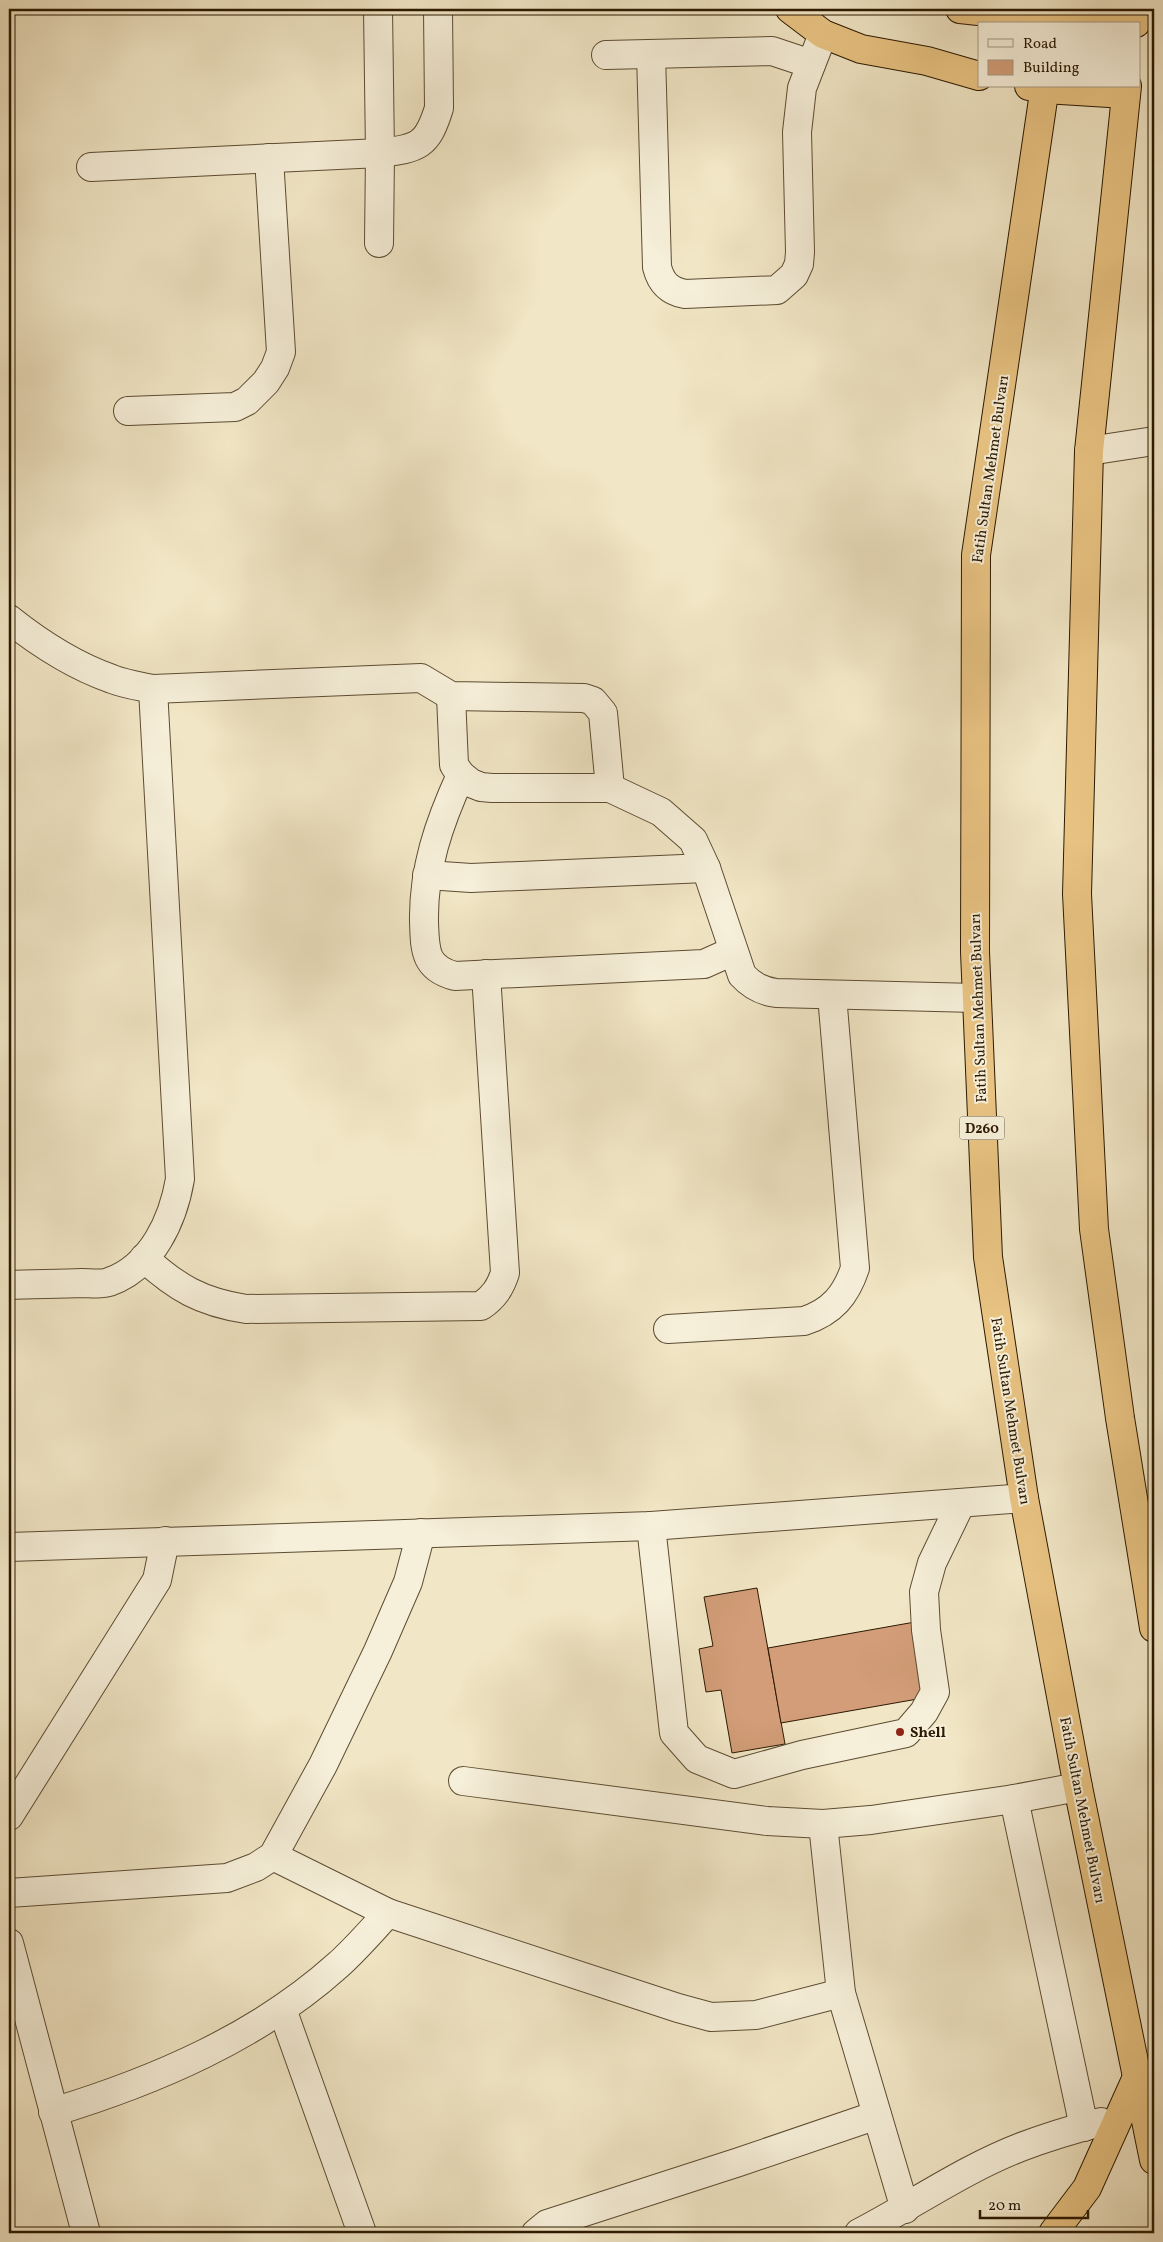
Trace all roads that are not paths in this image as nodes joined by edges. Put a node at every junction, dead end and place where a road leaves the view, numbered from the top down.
1 (378, 9) edge
2 (438, 9) edge
3 (790, 9) edge
4 (960, 9) edge
5 (1055, 16) edge
6 (1137, 18) edge
7 (823, 34) junction
8 (651, 54) junction
9 (606, 55) dead end
10 (811, 64) junction
11 (978, 76) edge
12 (1040, 88) edge
13 (1069, 88) edge
14 (1126, 90) edge
15 (380, 153) junction
16 (269, 158) junction
17 (91, 168) dead end
18 (379, 243) dead end
19 (128, 411) dead end
20 (1154, 441) edge
21 (1088, 451) junction
22 (9, 619) edge
23 (153, 689) junction
24 (451, 696) junction
25 (461, 775) junction
26 (610, 788) junction
27 (706, 868) junction
28 (427, 876) junction
29 (733, 951) junction
30 (486, 974) junction
31 (832, 995) junction
32 (976, 998) junction
33 (144, 1258) junction
34 (9, 1285) edge
35 (668, 1329) dead end
36 (1024, 1498) junction
37 (960, 1503) junction
38 (651, 1526) junction
39 (421, 1533) junction
40 (166, 1541) junction
41 (9, 1547) edge
42 (1154, 1628) edge
43 (463, 1781) dead end
44 (1078, 1787) junction
45 (1014, 1799) junction
46 (9, 1816) edge
47 (823, 1824) junction
48 (273, 1856) junction
49 (9, 1893) edge
50 (388, 1913) junction
51 (9, 1943) edge
52 (841, 1993) junction
53 (282, 2009) junction
54 (1138, 2074) junction
55 (53, 2112) junction
56 (877, 2115) junction
57 (1119, 2117) junction
58 (1084, 2126) junction
59 (1154, 2160) edge
60 (905, 2209) junction
61 (86, 2233) edge
62 (362, 2233) edge
63 (536, 2233) edge
64 (858, 2233) edge
65 (1053, 2233) edge

1 - 15 street
2 - 15 street
3 - 7 highway
4 - 5 highway
5 - 6 highway
7 - 10 street
7 - 11 highway
8 - 9 street
8 - 10 street
8 - 10 street
12 - 32 highway, Fatih Sultan Mehmet Bulvarı / D260
13 - 14 highway
14 - 21 highway
15 - 16 street
15 - 18 street
16 - 17 street
16 - 19 street
20 - 21 street
21 - 42 highway
22 - 23 street
23 - 24 street
23 - 33 street
24 - 25 street
24 - 26 street
25 - 26 street
25 - 28 street
26 - 27 street
27 - 28 street
27 - 29 street
28 - 30 street
29 - 30 street
29 - 31 street
30 - 33 street
31 - 32 street
31 - 35 street
32 - 36 highway, Fatih Sultan Mehmet Bulvarı / D260
33 - 34 street
36 - 37 street
36 - 44 highway, Fatih Sultan Mehmet Bulvarı / D260
37 - 38 street
37 - 38 street
38 - 39 street
39 - 40 street
39 - 48 street
40 - 41 street
40 - 46 street
43 - 47 street
44 - 45 street
44 - 54 highway, Fatih Sultan Mehmet Bulvarı / D260
45 - 47 street
45 - 58 street
47 - 52 street
48 - 49 street
48 - 50 street
50 - 52 street
50 - 53 street
51 - 55 street
52 - 56 street
53 - 55 street
53 - 62 street
54 - 57 highway
54 - 59 highway, Fatih Sultan Mehmet Bulvarı / D260
55 - 61 street
56 - 60 street
56 - 63 street
57 - 58 street
57 - 65 highway
58 - 60 street
60 - 64 street

